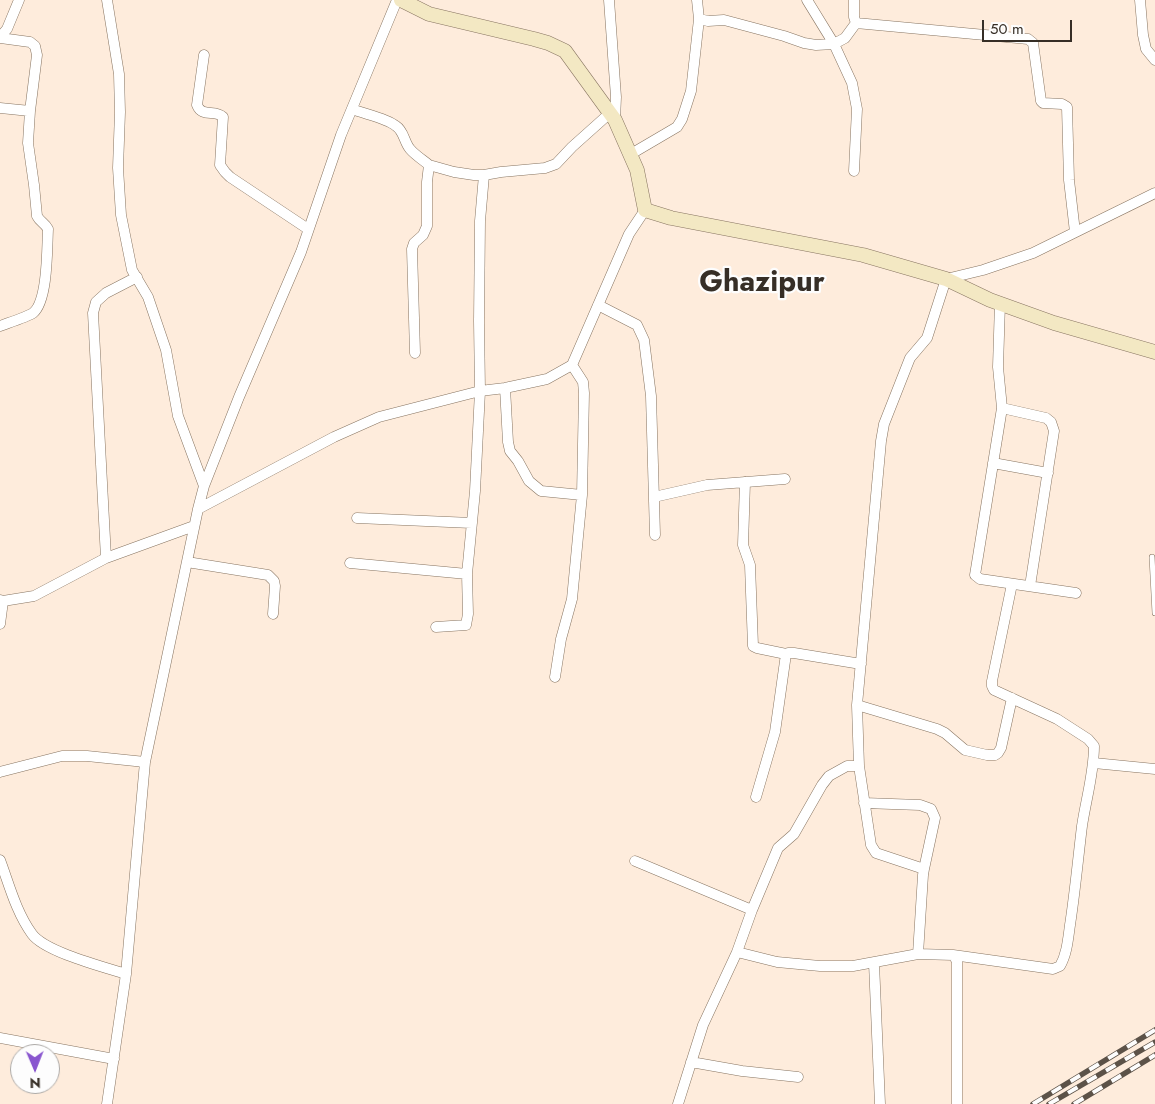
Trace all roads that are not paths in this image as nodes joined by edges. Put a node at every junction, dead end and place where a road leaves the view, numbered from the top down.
1 (19, 0) edge
2 (107, 0) edge
3 (609, 0) edge
4 (697, 0) edge
5 (807, 0) edge
6 (854, 0) edge
7 (1140, 0) edge
8 (403, 1) edge
9 (698, 19) junction
10 (856, 23) junction
11 (0, 38) edge
12 (834, 44) junction
13 (204, 55) dead end
14 (1155, 60) edge
15 (0, 108) edge
16 (352, 109) junction
17 (30, 111) junction
18 (612, 117) junction
19 (631, 154) junction
20 (428, 165) junction
21 (854, 171) dead end
22 (484, 175) junction
23 (1155, 193) edge
24 (645, 210) junction
25 (308, 229) junction
26 (1074, 232) junction
27 (137, 277) junction
28 (946, 279) junction
29 (1000, 303) junction
30 (598, 305) junction
31 (0, 326) edge
32 (1155, 352) edge
33 (415, 354) dead end
34 (572, 365) junction
35 (505, 388) junction
36 (480, 391) junction
37 (1002, 408) junction
38 (993, 463) junction
39 (1048, 473) junction
40 (784, 479) dead end
41 (745, 482) junction
42 (204, 486) junction
43 (582, 495) junction
44 (654, 497) junction
45 (198, 509) junction
46 (357, 518) dead end
47 (472, 523) junction
48 (194, 526) junction
49 (655, 535) dead end
50 (1152, 557) dead end
51 (106, 558) junction
52 (187, 562) junction
53 (350, 563) dead end
54 (467, 574) junction
55 (1012, 584) junction
56 (1030, 586) junction
57 (1076, 593) dead end
58 (2, 600) edge
59 (1155, 613) edge
60 (273, 614) dead end
61 (0, 624) edge
62 (436, 627) dead end
63 (786, 654) junction
64 (861, 664) junction
65 (555, 677) dead end
66 (1012, 698) junction
67 (857, 705) junction
68 (145, 762) junction
69 (1094, 763) junction
70 (859, 766) junction
71 (1155, 768) edge
72 (0, 772) edge
73 (756, 797) dead end
74 (864, 804) junction
75 (0, 860) edge
76 (635, 861) dead end
77 (924, 869) junction
78 (752, 910) junction
79 (738, 952) junction
80 (918, 954) junction
81 (953, 954) junction
82 (874, 963) junction
83 (126, 974) junction
84 (0, 1038) edge
85 (114, 1059) junction
86 (692, 1062) junction
87 (798, 1077) dead end
88 (107, 1104) edge
89 (678, 1104) edge
90 (880, 1104) edge
91 (957, 1104) edge

1 - 11 street
2 - 27 street
3 - 18 street
4 - 9 street
5 - 12 street
6 - 10 street
7 - 14 street
8 - 16 street
8 - 18 street
9 - 12 street
9 - 19 street
10 - 12 street
10 - 26 street
11 - 17 street
12 - 21 street
13 - 25 street
15 - 17 street
16 - 20 street
16 - 25 street
17 - 31 street
18 - 19 street
18 - 22 street
19 - 24 street
20 - 22 street
20 - 33 street
22 - 36 street
23 - 26 street
24 - 28 street
24 - 30 street
25 - 42 street
26 - 28 street
27 - 42 street
27 - 51 street
28 - 29 street
28 - 64 street
29 - 32 street
29 - 37 street
30 - 34 street
30 - 44 street
34 - 35 street
34 - 43 street
35 - 36 street
35 - 43 street
36 - 45 street
36 - 47 street
37 - 38 street
37 - 39 street
38 - 39 street
38 - 55 street
39 - 56 street
40 - 41 street
41 - 44 street
41 - 63 street
42 - 45 street
43 - 65 street
44 - 49 street
45 - 48 street
46 - 47 street
47 - 54 street
48 - 51 street
48 - 52 street
50 - 59 lane
51 - 58 street
52 - 60 street
52 - 68 street
53 - 54 street
54 - 62 street
55 - 56 street
55 - 66 street
56 - 57 street
58 - 61 street
63 - 64 street
63 - 73 street
64 - 67 street
66 - 67 street
66 - 69 street
67 - 70 street
68 - 72 street
68 - 83 street
69 - 71 street
69 - 81 street
70 - 74 street
70 - 78 street
74 - 77 street
74 - 77 street
75 - 83 street
76 - 78 street
77 - 80 street
78 - 79 street
79 - 82 street
79 - 86 street
80 - 81 street
80 - 82 street
81 - 91 street
82 - 90 street
83 - 85 street
84 - 85 street
85 - 88 street
86 - 87 street
86 - 89 street

